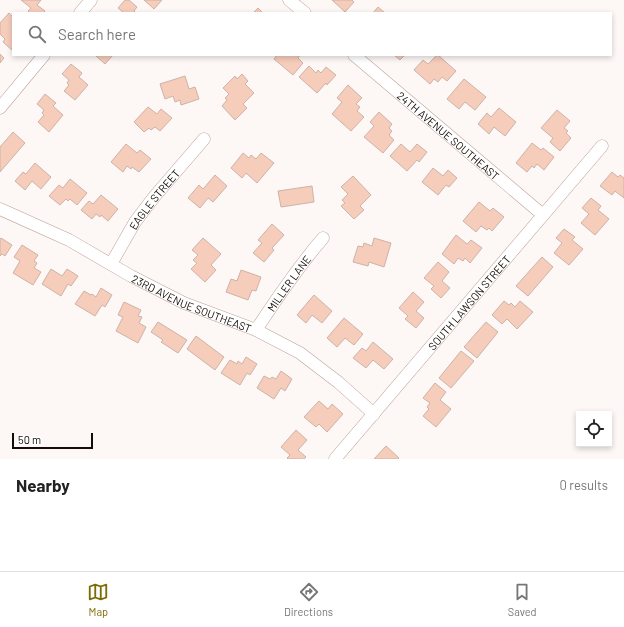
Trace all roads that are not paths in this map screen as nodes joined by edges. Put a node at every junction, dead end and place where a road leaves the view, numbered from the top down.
1 (91, 0) edge
2 (289, 0) edge
3 (81, 12) edge
4 (304, 12) edge
5 (43, 56) edge
6 (355, 56) edge
7 (0, 108) edge
8 (204, 139) dead end
9 (602, 146) dead end
10 (0, 209) edge
11 (543, 215) junction
12 (323, 238) dead end
13 (111, 264) junction
14 (256, 330) junction
15 (374, 414) junction
16 (335, 459) edge

1 - 3 street
2 - 4 street
5 - 7 street
6 - 11 street, 24TH AVENUE SOUTHEAST
8 - 13 street, EAGLE STREET
9 - 11 street, SOUTH LAWSON STREET
10 - 13 street, 23RD AVENUE SOUTHEAST
11 - 15 street, SOUTH LAWSON STREET
12 - 14 street, MILLER LANE
13 - 14 street, 23RD AVENUE SOUTHEAST
14 - 15 street, 23RD AVENUE SOUTHEAST
15 - 16 street, SOUTH LAWSON STREET

